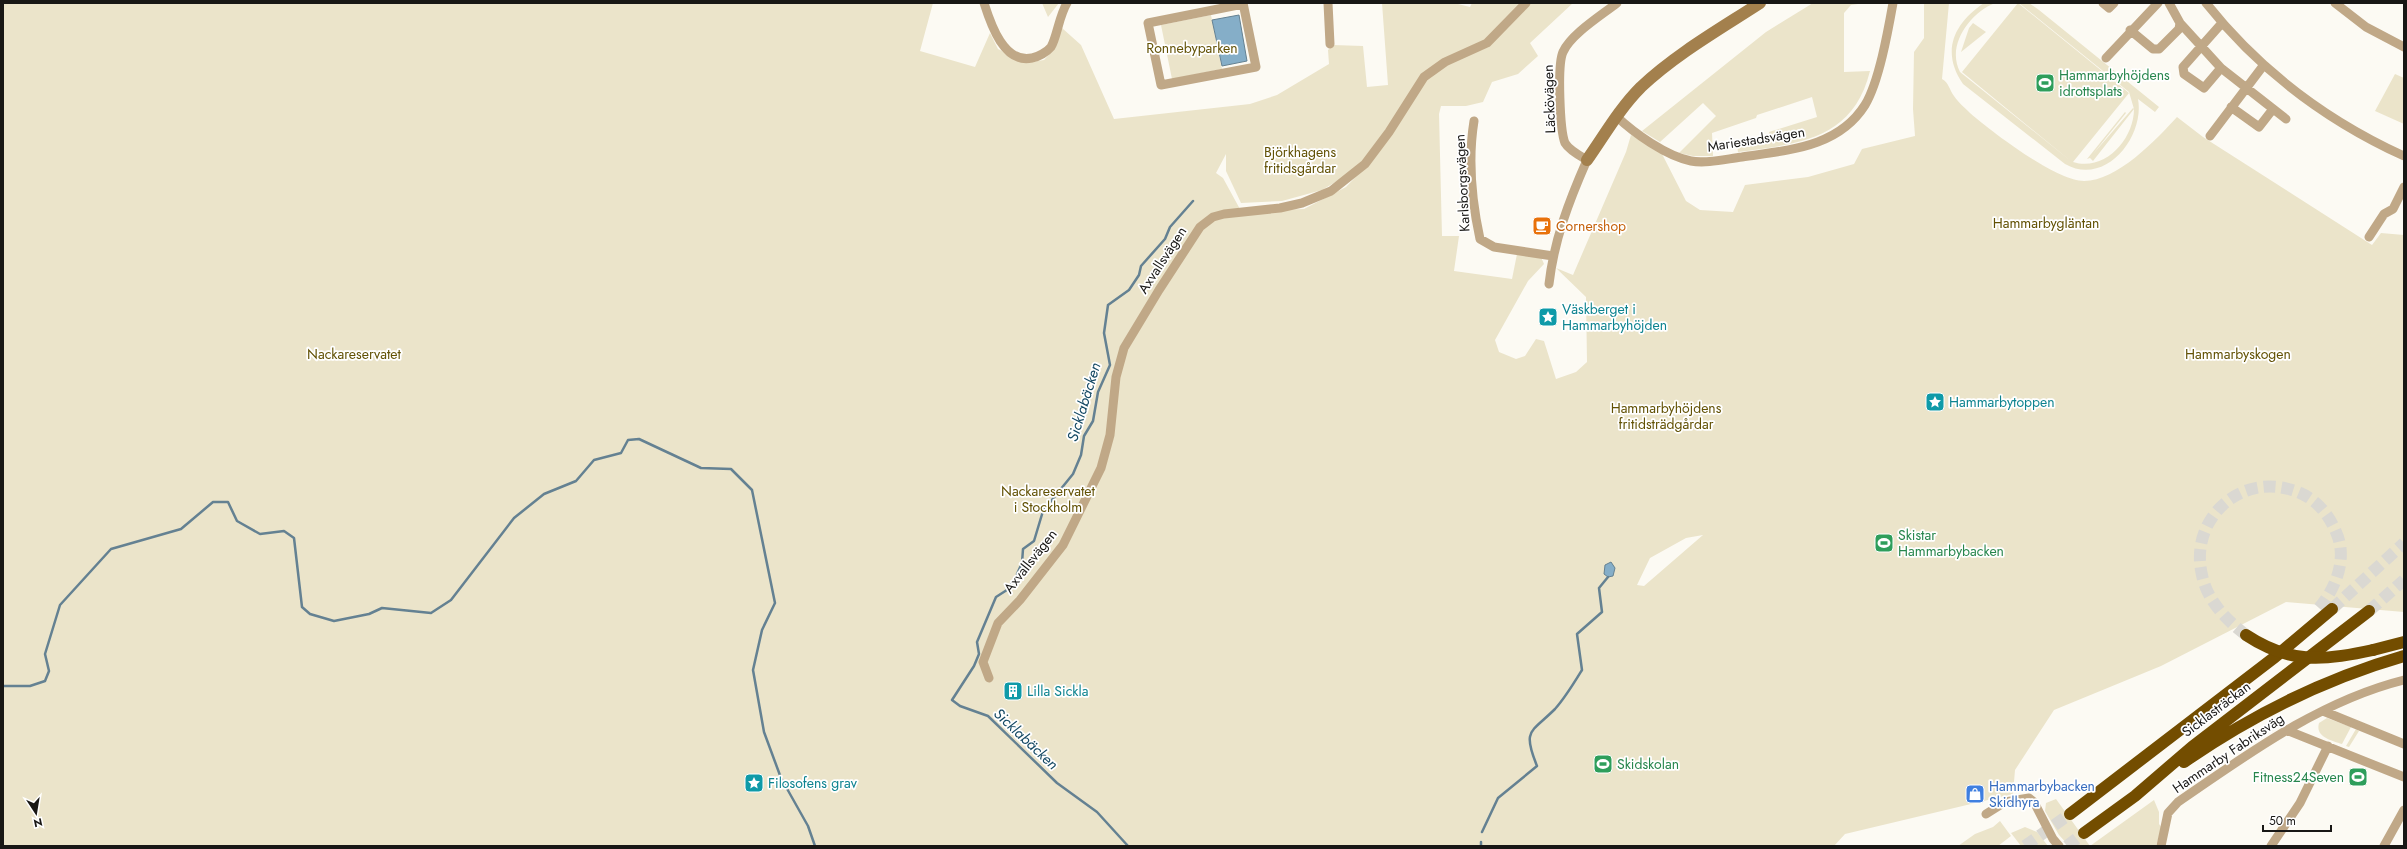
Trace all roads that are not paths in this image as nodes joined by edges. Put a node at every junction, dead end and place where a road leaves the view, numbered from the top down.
1 (984, 3) edge
2 (1067, 3) edge
3 (1243, 3) edge
4 (1328, 3) edge
5 (1526, 3) edge
6 (1617, 3) edge
7 (1760, 3) edge
8 (1893, 3) edge
9 (2103, 3) edge
10 (2114, 3) edge
11 (2158, 3) edge
12 (2169, 3) edge
13 (2206, 3) edge
14 (2335, 3) edge
15 (2180, 23) junction
16 (2222, 23) junction
17 (2130, 30) junction
18 (1330, 44) dead end
19 (2202, 46) junction
20 (2404, 47) edge
21 (2106, 58) dead end
22 (2263, 66) junction
23 (2221, 68) junction
24 (2246, 87) junction
25 (2231, 107) junction
26 (2273, 109) junction
27 (1616, 116) junction
28 (2286, 119) dead end
29 (1474, 121) dead end
30 (2210, 136) dead end
31 (2404, 156) edge
32 (1586, 160) junction
33 (2404, 187) edge
34 (2369, 237) dead end
35 (1553, 256) junction
36 (1549, 284) dead end
37 (2319, 608) tunnel mouth
38 (2332, 609) tunnel mouth
39 (2369, 612) tunnel mouth
40 (2246, 635) tunnel mouth
41 (2404, 642) edge
42 (2404, 656) edge
43 (989, 678) dead end
44 (2404, 680) edge
45 (2216, 703) junction
46 (2323, 711) junction
47 (2286, 730) junction
48 (2404, 744) edge
49 (2328, 746) junction
50 (2404, 777) edge
51 (2135, 796) junction
52 (2404, 810) edge
53 (1986, 814) dead end
54 (2070, 814) tunnel mouth
55 (2084, 833) tunnel mouth
56 (2059, 846) edge
57 (2161, 846) edge
58 (2271, 846) edge
59 (2384, 846) edge

1 - 2 street
3 - 3 street
4 - 18 street
5 - 43 street, Axvallsvägen
6 - 32 street, Läckövägen
7 - 27 street
8 - 27 street, Mariestadsvägen
9 - 10 street
11 - 17 street
12 - 15 street
13 - 16 street
14 - 20 street
15 - 17 street
15 - 19 street
16 - 19 street
16 - 22 street
17 - 21 street
19 - 23 street
19 - 23 street
22 - 24 street
22 - 31 street
23 - 24 street
24 - 25 street
24 - 26 street
25 - 26 street
25 - 30 street
26 - 28 street
27 - 32 street
29 - 35 street, Karlsborgsvägen
32 - 35 street
33 - 34 street
35 - 36 street
37 - 45 highway
38 - 45 highway, Sicklasträckan
39 - 51 highway, Sicklasträckan
40 - 41 highway, bridge
42 - 51 highway
44 - 46 street, Hammarby Fabriksväg
45 - 54 highway, Sicklasträckan
46 - 47 street, Hammarby Fabriksväg
46 - 48 street
47 - 49 street
47 - 57 street, Hammarby Fabriksväg
49 - 50 street
49 - 58 street
51 - 55 highway, Sicklasträckan
52 - 59 street
53 - 56 street

